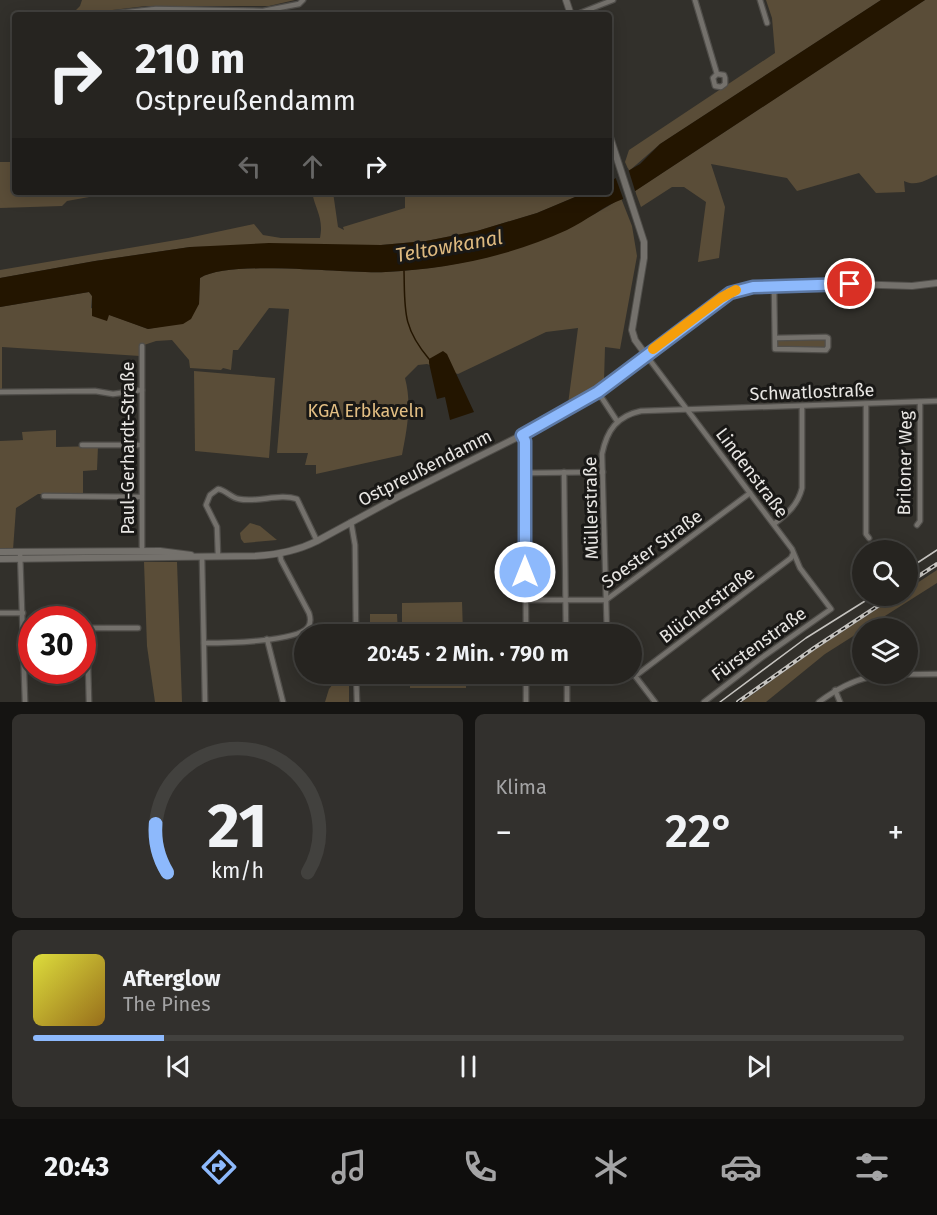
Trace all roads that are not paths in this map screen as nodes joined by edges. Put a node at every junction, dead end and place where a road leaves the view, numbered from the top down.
1 (303, 0) edge
2 (613, 0) edge
3 (695, 0) edge
4 (760, 0) edge
5 (128, 12) edge
6 (236, 12) edge
7 (267, 12) edge
8 (581, 12) edge
9 (767, 23) dead end
10 (717, 74) dead end
11 (612, 143) edge
12 (937, 283) edge
13 (774, 286) junction
14 (775, 338) junction
15 (142, 346) dead end
16 (646, 355) junction
17 (142, 390) junction
18 (0, 392) edge
19 (598, 392) junction
20 (937, 401) edge
21 (920, 402) junction
22 (866, 404) junction
23 (802, 406) junction
24 (688, 410) junction
25 (617, 421) junction
26 (522, 435) junction
27 (82, 445) dead end
28 (141, 445) junction
29 (564, 472) junction
30 (603, 472) junction
31 (525, 473) junction
32 (750, 493) junction
33 (44, 496) dead end
34 (141, 496) junction
35 (351, 522) junction
36 (774, 524) junction
37 (917, 525) dead end
38 (867, 529) dead end
39 (316, 541) junction
40 (142, 551) junction
41 (0, 552) edge
42 (279, 554) junction
43 (794, 554) junction
44 (178, 555) junction
45 (21, 556) junction
46 (202, 556) junction
47 (219, 556) junction
48 (143, 558) junction
49 (0, 559) edge
50 (525, 600) junction
51 (566, 600) junction
52 (606, 600) junction
53 (22, 606) edge
54 (831, 609) joint
55 (0, 613) edge
56 (18, 613) edge
57 (356, 624) edge
58 (526, 624) edge
59 (566, 624) edge
60 (607, 624) edge
61 (96, 628) edge
62 (138, 628) dead end
63 (267, 639) junction
64 (204, 643) junction
65 (642, 667) edge
66 (937, 674) edge
67 (25, 684) edge
68 (88, 684) edge
69 (357, 684) edge
70 (526, 684) edge
71 (567, 684) edge
72 (641, 684) edge
73 (835, 690) junction
74 (25, 702) edge
75 (89, 702) edge
76 (205, 702) edge
77 (283, 702) edge
78 (357, 702) edge
79 (526, 702) edge
80 (567, 702) edge
81 (656, 702) edge
82 (704, 702) edge
83 (819, 702) edge
84 (840, 702) edge

1 - 7 street
2 - 8 street
3 - 10 street
4 - 9 street
5 - 6 street
11 - 16 main road
12 - 13 main road, Ostpreußendamm
13 - 14 street
13 - 16 main road, Ostpreußendamm
14 - 14 street
15 - 17 street, Paul-Gerhardt-Straße
16 - 19 main road, Ostpreußendamm
16 - 24 street, Lindenstraße
17 - 18 street
17 - 28 street, Paul-Gerhardt-Straße
19 - 25 street
19 - 26 main road, Ostpreußendamm
20 - 21 street, Schwatlostraße
21 - 22 street, Schwatlostraße
21 - 37 street, Briloner Weg
22 - 23 street, Schwatlostraße
22 - 38 street
23 - 24 street, Schwatlostraße
23 - 36 street
24 - 25 street
24 - 32 street, Lindenstraße
25 - 30 street, Müllerstraße
26 - 31 street
26 - 35 main road, Ostpreußendamm
27 - 28 street
28 - 34 street, Paul-Gerhardt-Straße
29 - 30 street
29 - 31 street
29 - 51 street
30 - 52 street, Müllerstraße
31 - 50 street
32 - 36 street, Lindenstraße
32 - 52 street, Soester Straße
33 - 34 street
34 - 40 street, Paul-Gerhardt-Straße
35 - 39 main road, Ostpreußendamm
35 - 57 street
36 - 43 street, Lindenstraße
39 - 42 main road, Ostpreußendamm
39 - 47 street
40 - 44 main road
40 - 45 main road
40 - 48 main road
41 - 45 main road
42 - 47 main road, Ostpreußendamm
42 - 63 street
43 - 54 street, Lindenstraße
43 - 65 street, Blücherstraße
44 - 46 main road, Ostpreußendamm
44 - 48 main road
45 - 48 main road
45 - 49 main road
45 - 53 street
46 - 47 main road, Ostpreußendamm
46 - 64 street
50 - 51 street, Soester Straße
50 - 58 street
51 - 52 street, Soester Straße
51 - 59 street
52 - 60 street, Müllerstraße
54 - 82 street, Fürstenstraße
55 - 56 street
61 - 62 street
63 - 64 street
63 - 77 street
64 - 76 street
66 - 73 street
67 - 74 street
68 - 75 street
69 - 78 street
70 - 79 street
71 - 80 street
72 - 81 street
73 - 83 street
73 - 84 street

